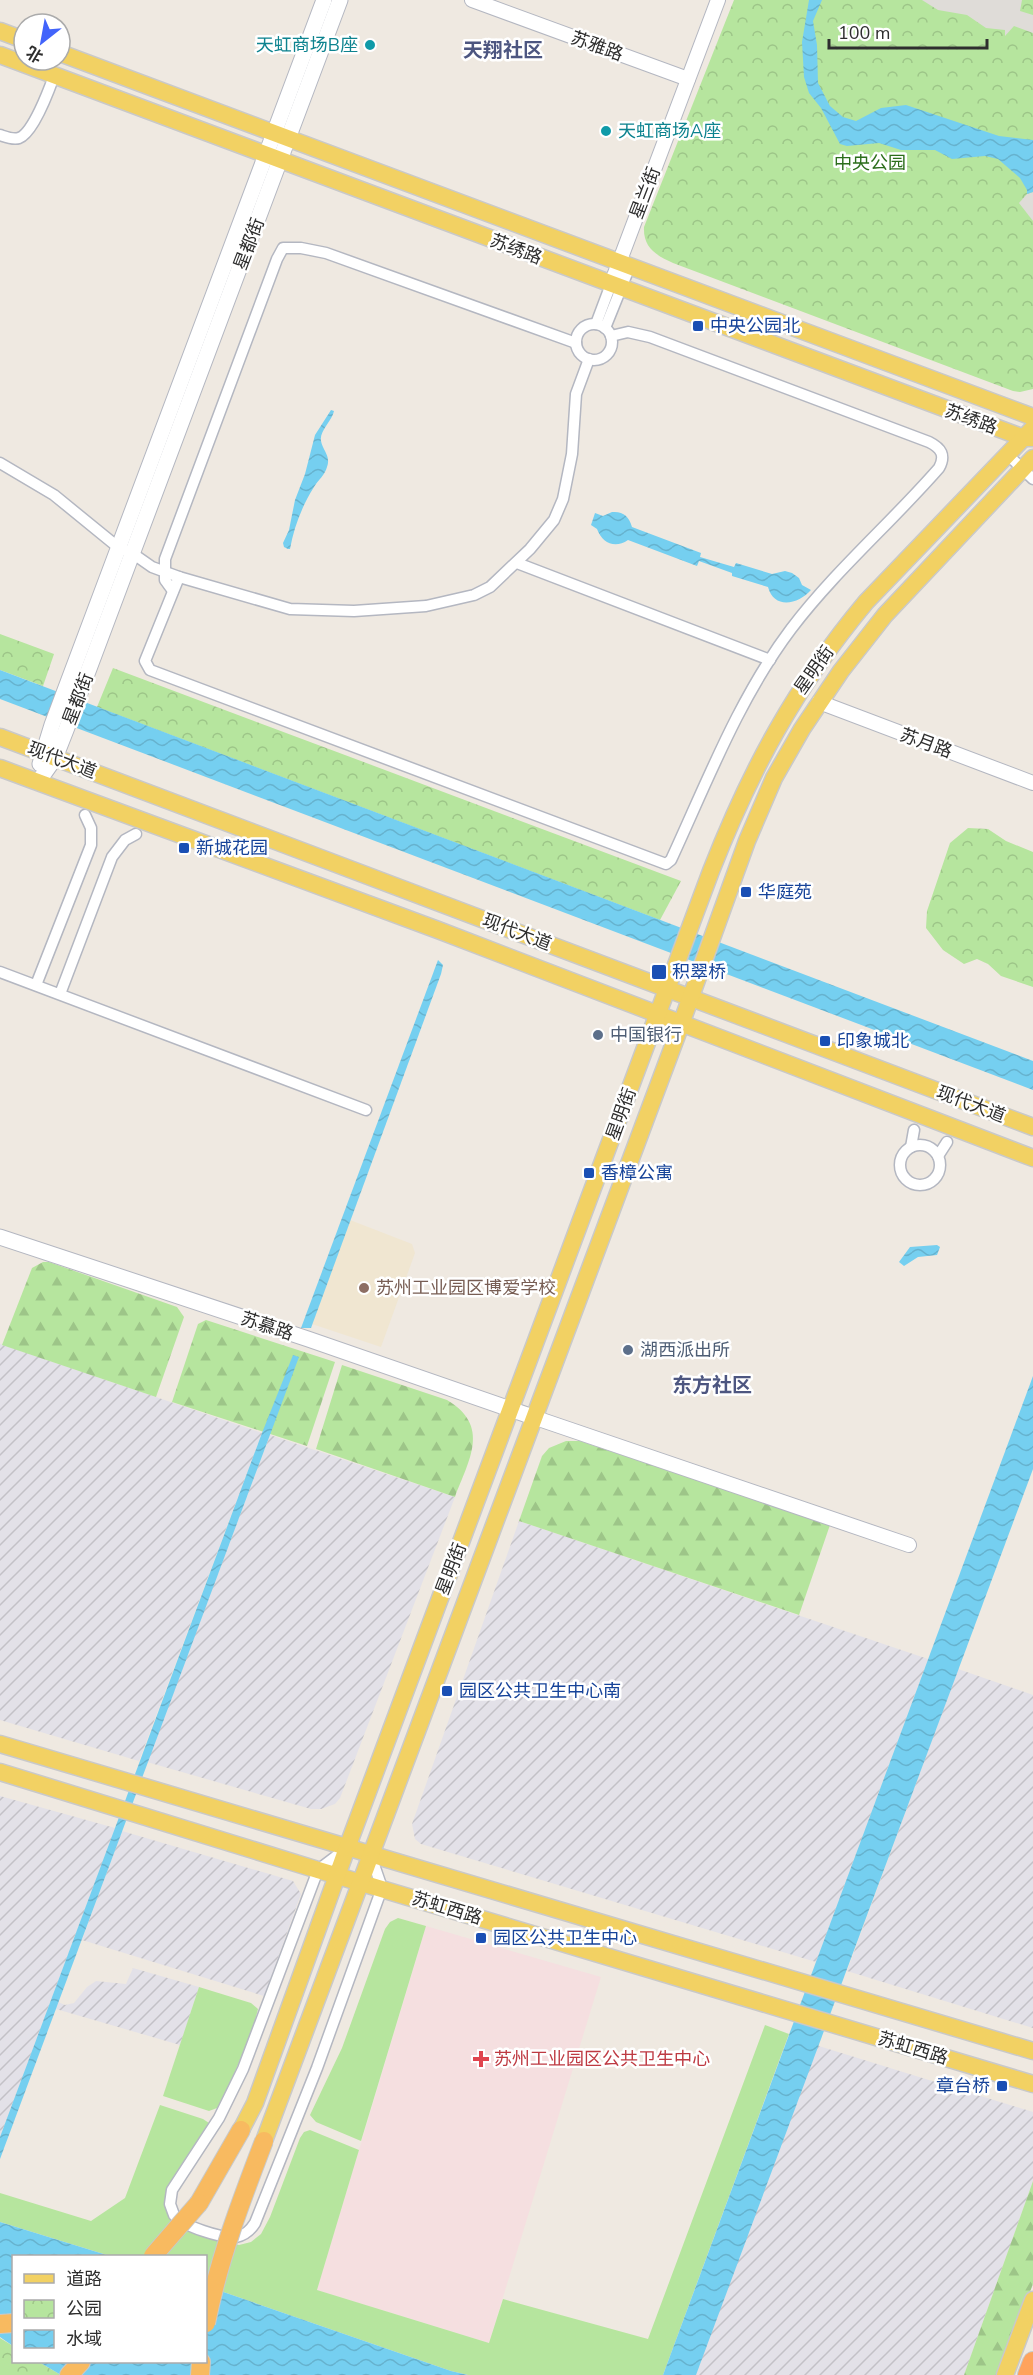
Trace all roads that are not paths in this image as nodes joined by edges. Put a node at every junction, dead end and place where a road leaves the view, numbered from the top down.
1 (324, 0) edge
2 (340, 0) edge
3 (472, 0) edge
4 (717, 0) edge
5 (0, 55) edge
6 (72, 57) edge
7 (54, 76) junction
8 (688, 79) junction
9 (0, 135) edge
10 (281, 135) junction
11 (273, 158) junction
12 (624, 264) junction
13 (616, 286) junction
14 (604, 330) junction
15 (576, 343) junction
16 (589, 359) junction
17 (1033, 417) edge
18 (1030, 435) edge
19 (1008, 455) junction
20 (0, 463) edge
21 (1029, 469) edge
22 (125, 550) junction
23 (517, 563) junction
24 (164, 571) junction
25 (178, 577) junction
26 (173, 591) junction
27 (770, 660) junction
28 (819, 702) junction
29 (0, 737) edge
30 (48, 755) junction
31 (0, 768) edge
32 (38, 782) junction
33 (1033, 783) edge
34 (85, 815) dead end
35 (136, 834) dead end
36 (0, 972) edge
37 (36, 985) junction
38 (668, 989) junction
39 (60, 994) junction
40 (690, 998) junction
41 (658, 1016) junction
42 (681, 1024) junction
43 (366, 1110) dead end
44 (1033, 1127) edge
45 (915, 1130) dead end
46 (947, 1142) dead end
47 (911, 1147) junction
48 (938, 1156) junction
49 (1033, 1158) edge
50 (0, 1237) edge
51 (511, 1409) junction
52 (533, 1418) junction
53 (909, 1545) dead end
54 (0, 1744) edge
55 (0, 1772) edge
56 (347, 1848) junction
57 (371, 1855) junction
58 (318, 1870) junction
59 (337, 1875) junction
60 (360, 1882) junction
61 (382, 1888) junction
62 (1033, 2051) edge
63 (1033, 2084) edge
64 (242, 2130) joint
65 (264, 2141) joint
66 (199, 2203) junction
67 (154, 2255) edge
68 (165, 2255) edge
69 (1033, 2300) edge
70 (207, 2318) edge
71 (1033, 2362) edge
72 (79, 2363) edge
73 (69, 2375) edge
74 (1005, 2375) edge
75 (1028, 2375) edge

1 - 10 main road, 星都街
2 - 10 main road, 星都街
3 - 8 street, 苏雅路
4 - 8 street, 星兰街
5 - 7 main road, 苏绣路
6 - 10 main road, 苏绣路
7 - 9 street
7 - 11 main road, 苏绣路
8 - 12 street, 星兰街
10 - 11 main road, 星都街
10 - 12 main road, 苏绣路
11 - 13 main road, 苏绣路
11 - 22 main road, 星都街
12 - 13 street, 星兰街
12 - 17 main road, 苏绣路
13 - 14 street
13 - 18 main road, 苏绣路
14 - 15 street
14 - 16 street
14 - 27 street
15 - 16 street
15 - 24 street
16 - 23 street
18 - 19 main road, 星明街
19 - 21 street
19 - 38 main road, 星明街
20 - 22 street
21 - 28 main road, 星明街
22 - 24 street
22 - 30 main road, 星都街
23 - 25 street
23 - 27 street
24 - 25 street
24 - 26 street
25 - 26 street
26 - 27 street
28 - 33 street, 苏月路
28 - 40 main road, 星明街
29 - 30 main road, 现代大道
30 - 32 main road, 星都街
30 - 38 main road, 现代大道
31 - 32 main road, 现代大道
32 - 41 main road, 现代大道
34 - 37 street
35 - 39 street
36 - 37 street
37 - 39 street
38 - 40 main road, 现代大道
38 - 41 main road, 星明街
39 - 43 street
40 - 42 main road, 星明街
40 - 44 main road, 现代大道
41 - 42 main road, 现代大道
41 - 51 main road, 星明街
42 - 49 main road, 现代大道
42 - 52 main road, 星明街
45 - 47 street
46 - 48 street
47 - 48 street
47 - 48 street
50 - 51 main road, 苏慕路
51 - 52 main road, 苏慕路
51 - 56 main road, 星明街
52 - 53 street
52 - 57 main road, 星明街
54 - 56 main road, 苏虹西路
55 - 58 main road, 苏虹西路
56 - 57 main road, 苏虹西路
56 - 58 street
56 - 59 main road, 星明街
57 - 60 main road, 星明街
57 - 61 street
57 - 62 main road, 苏虹西路
58 - 59 main road, 苏虹西路
58 - 61 street
59 - 60 main road, 苏虹西路
59 - 64 main road, 星明街
60 - 61 main road, 苏虹西路
60 - 65 main road, 星明街
61 - 63 main road, 苏虹西路
64 - 66 highway
65 - 70 highway, bridge
66 - 67 highway, bridge
66 - 68 highway, bridge
69 - 74 main road
71 - 75 highway
72 - 73 highway

